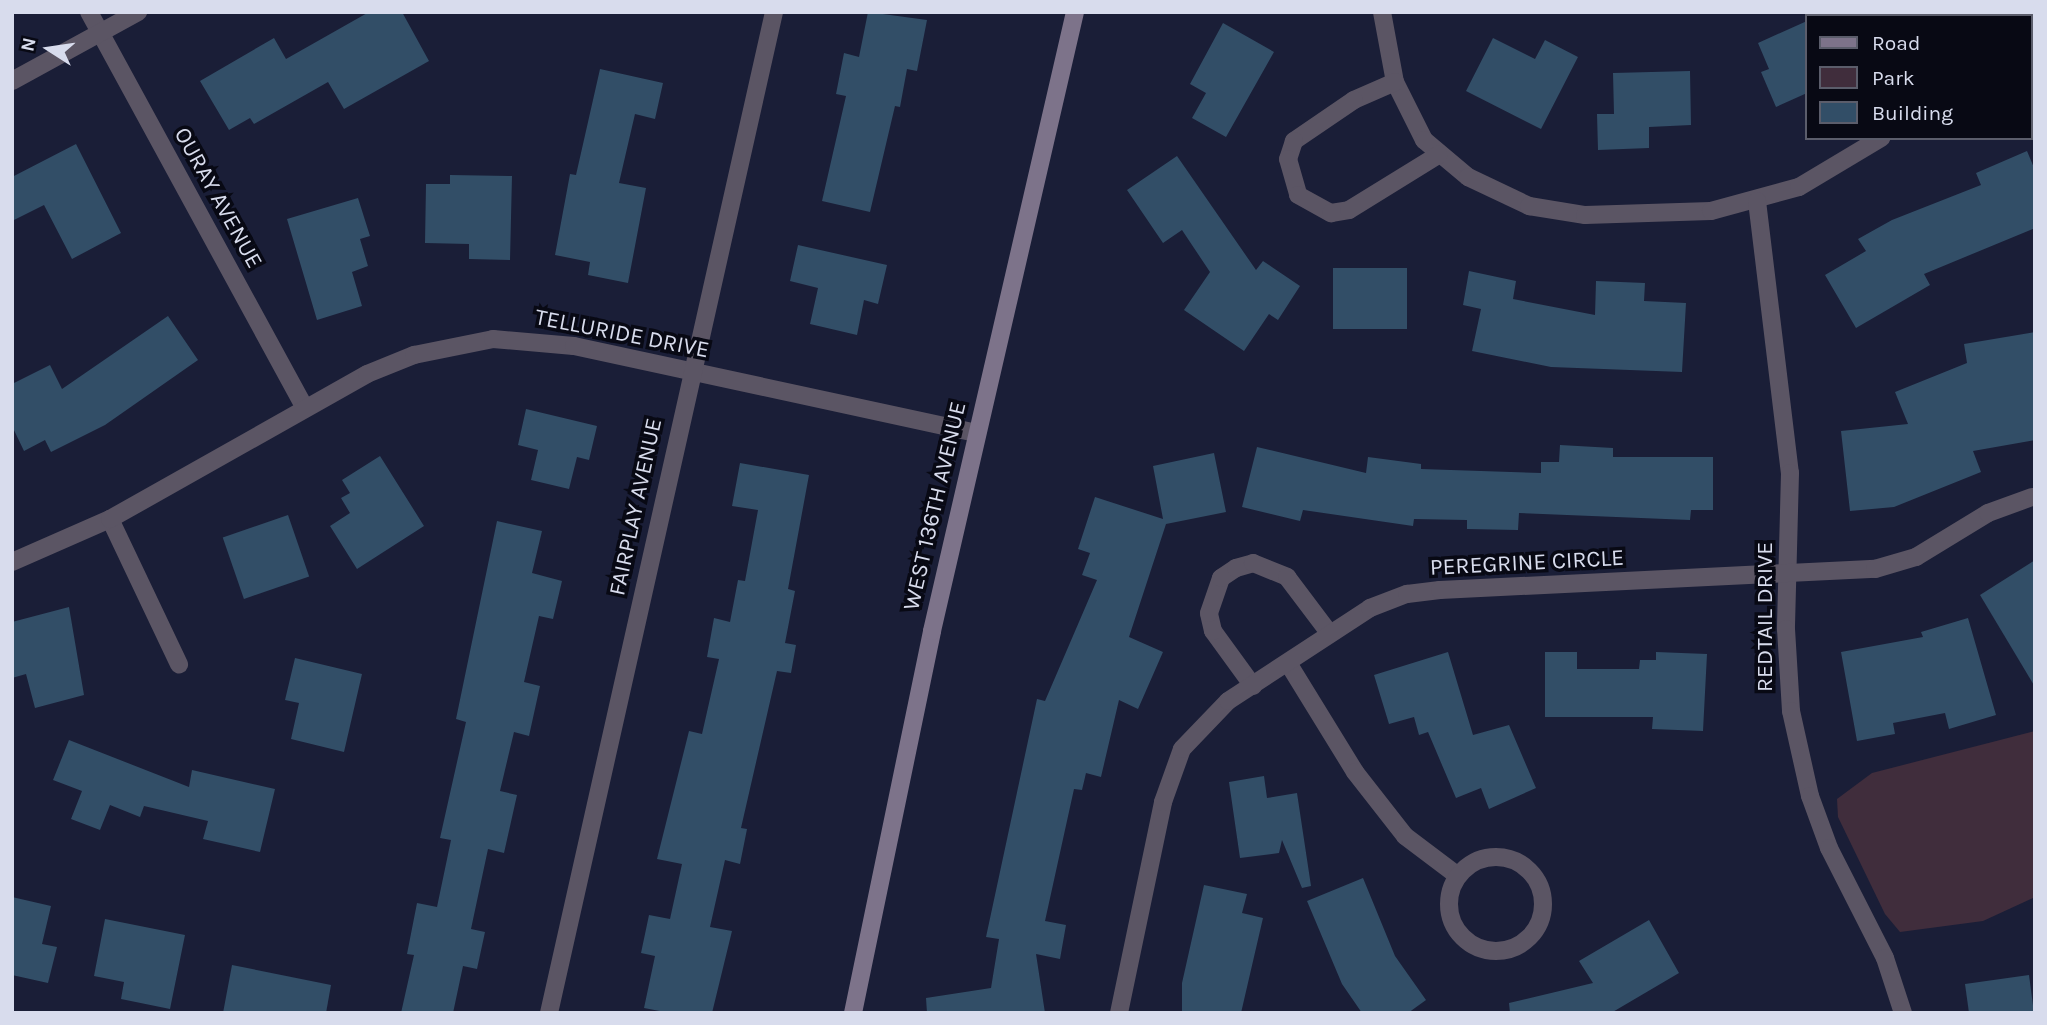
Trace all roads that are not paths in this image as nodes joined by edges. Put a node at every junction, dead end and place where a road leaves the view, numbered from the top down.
1 (89, 12) edge
2 (138, 12) edge
3 (774, 12) edge
4 (1075, 12) edge
5 (1382, 12) edge
6 (100, 33) junction
7 (12, 80) edge
8 (1395, 82) junction
9 (1878, 140) edge
10 (1438, 155) junction
11 (1757, 201) junction
12 (691, 371) junction
13 (304, 407) junction
14 (976, 433) junction
15 (2034, 495) edge
16 (110, 519) junction
17 (12, 562) edge
18 (1788, 576) junction
19 (1330, 634) junction
20 (1288, 663) junction
21 (179, 664) dead end
22 (1253, 686) junction
23 (1458, 876) junction
24 (550, 1013) edge
25 (853, 1013) edge
26 (1119, 1013) edge
27 (1903, 1013) edge

1 - 6 street, OURAY AVENUE
2 - 6 street
3 - 12 street, FAIRPLAY AVENUE
4 - 14 main road, WEST 136TH AVENUE
5 - 8 street
6 - 7 street
6 - 13 street, OURAY AVENUE
8 - 10 street
8 - 10 street
9 - 11 street
10 - 11 street
11 - 18 street, REDTAIL DRIVE
12 - 13 street, TELLURIDE DRIVE
12 - 14 street, TELLURIDE DRIVE
12 - 24 street, FAIRPLAY AVENUE
13 - 16 street, TELLURIDE DRIVE
14 - 25 main road, WEST 136TH AVENUE
15 - 18 street, PEREGRINE CIRCLE
16 - 17 street, TELLURIDE DRIVE
16 - 21 street
18 - 19 street, PEREGRINE CIRCLE
18 - 27 street, REDTAIL DRIVE
19 - 20 street, PEREGRINE CIRCLE
19 - 22 street
20 - 22 street, PEREGRINE CIRCLE
20 - 23 street
22 - 26 street, PEREGRINE CIRCLE
23 - 23 street

